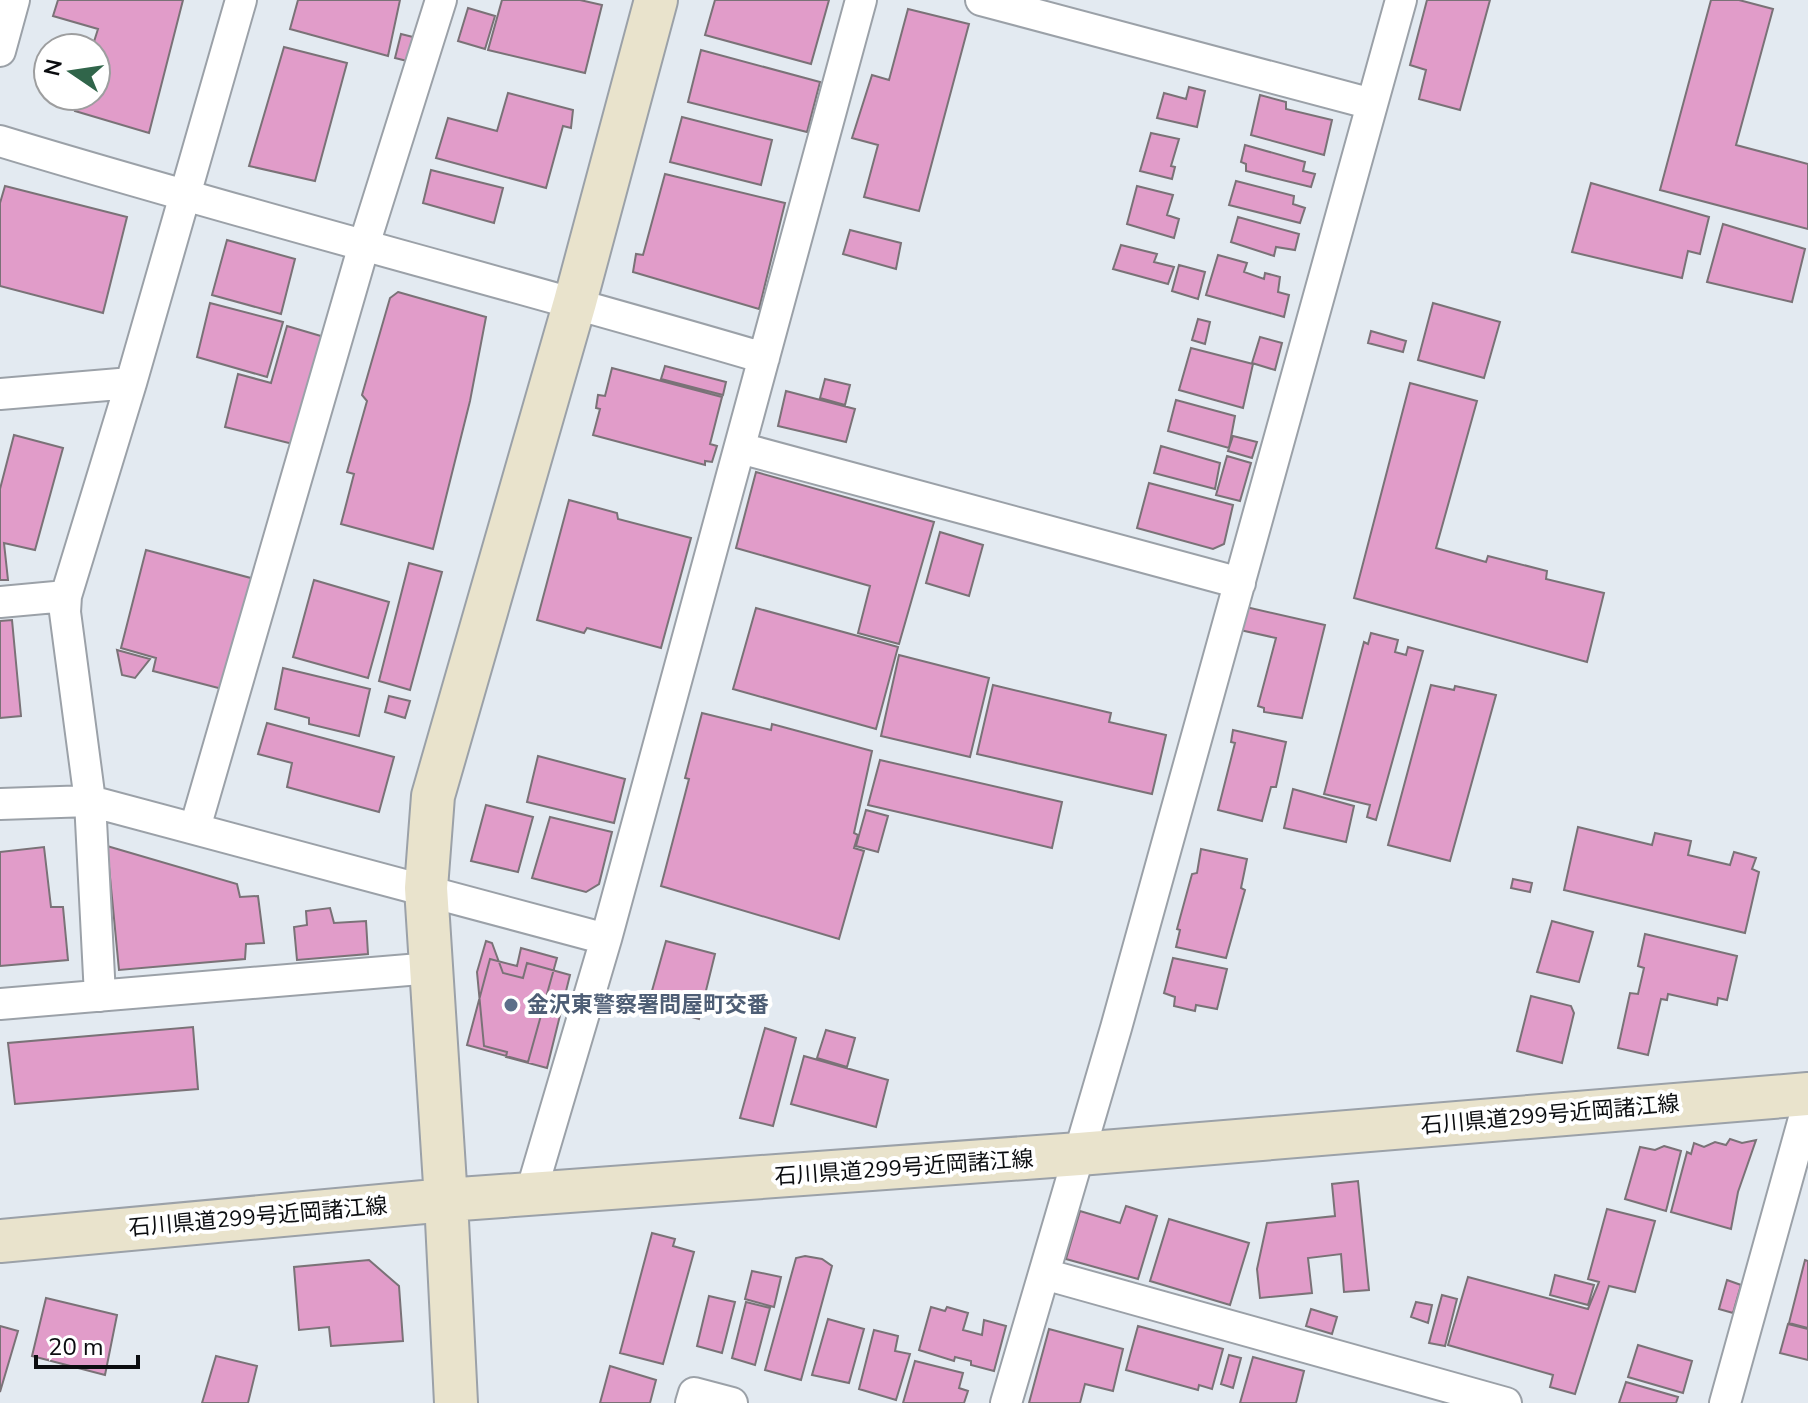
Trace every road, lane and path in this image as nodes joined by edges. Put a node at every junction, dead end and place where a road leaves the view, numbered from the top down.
1 (14, 0) edge
2 (241, 0) edge
3 (441, 0) edge
4 (656, 0) edge
5 (861, 0) edge
6 (981, 0) edge
7 (1401, 0) edge
8 (0, 51) edge
9 (1372, 104) junction
10 (0, 141) edge
11 (185, 197) junction
12 (364, 245) junction
13 (575, 302) junction
14 (764, 358) junction
15 (131, 383) junction
16 (0, 394) edge
17 (740, 448) junction
18 (1240, 583) junction
19 (66, 596) junction
20 (0, 602) edge
21 (90, 801) junction
22 (0, 804) edge
23 (195, 828) junction
24 (426, 888) junction
25 (606, 939) junction
26 (432, 968) junction
27 (100, 996) junction
28 (0, 1004) edge
29 (1808, 1094) edge
30 (1808, 1104) edge
31 (1079, 1154) junction
32 (530, 1196) junction
33 (446, 1200) junction
34 (0, 1241) edge
35 (1044, 1274) junction
36 (456, 1403) edge
37 (691, 1403) edge
38 (732, 1403) edge
39 (1006, 1403) edge
40 (1506, 1403) edge
41 (1725, 1403) edge

1 - 8 street
2 - 11 street
3 - 12 street
4 - 13 main road
5 - 14 street
6 - 9 street
7 - 9 street
9 - 18 street
10 - 11 street
11 - 12 street
11 - 15 street
12 - 13 street
12 - 23 street
13 - 14 street
13 - 24 main road
14 - 17 street
15 - 16 street
15 - 19 street
17 - 18 street
17 - 25 street
18 - 31 street
19 - 20 street
19 - 21 street
21 - 22 street
21 - 23 street
21 - 27 street
23 - 24 street
24 - 25 street
24 - 26 main road
25 - 32 street
26 - 27 street
26 - 33 main road
27 - 28 street
29 - 31 main road, 石川県道299号近岡諸江線
30 - 41 street
31 - 32 main road, 石川県道299号近岡諸江線
31 - 35 street
32 - 33 main road, 石川県道299号近岡諸江線
33 - 34 main road, 石川県道299号近岡諸江線
33 - 36 main road
35 - 39 street
35 - 40 street
37 - 38 street

